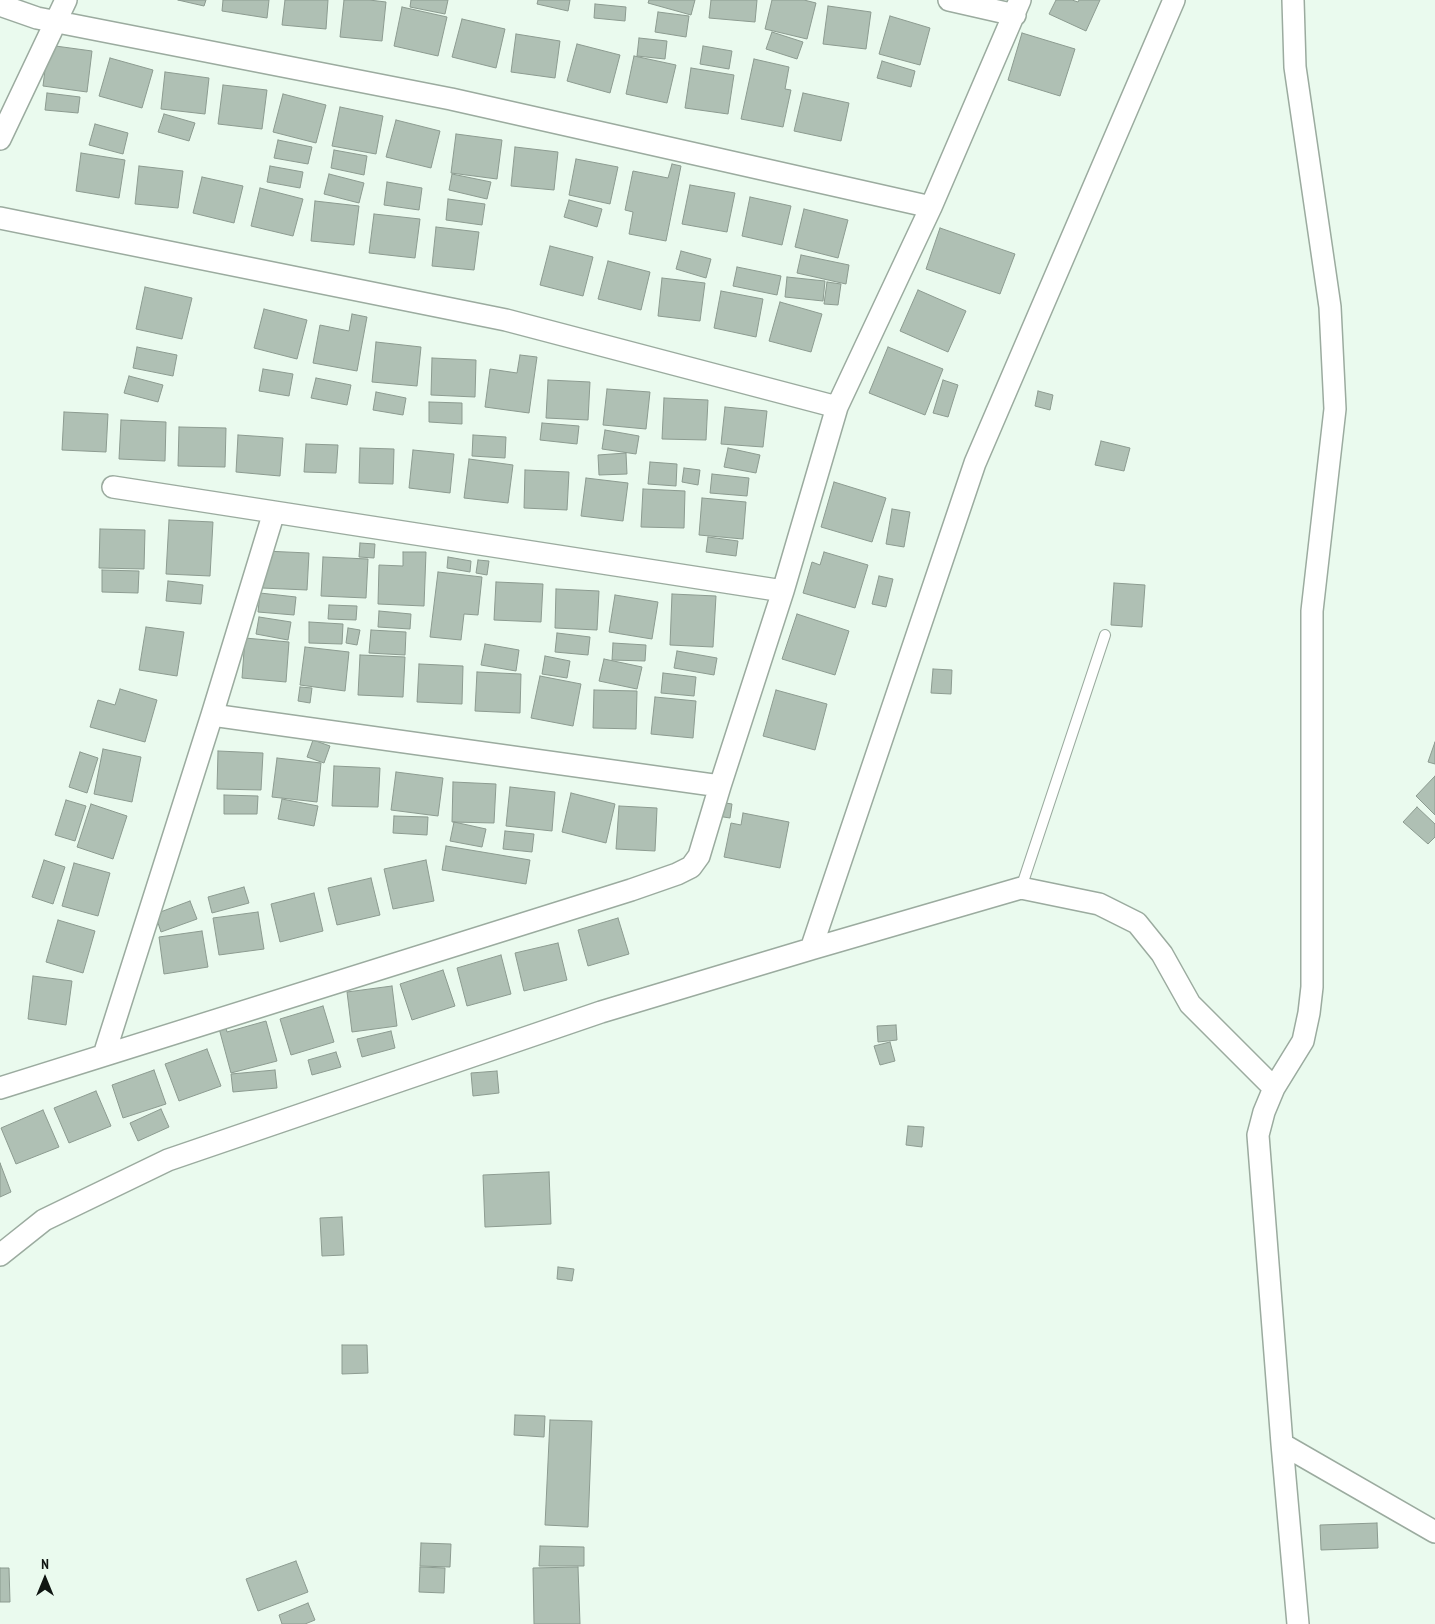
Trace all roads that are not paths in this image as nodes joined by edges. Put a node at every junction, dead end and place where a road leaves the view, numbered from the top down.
1 (66, 0) edge
2 (949, 0) edge
3 (1174, 0) edge
4 (1293, 0) edge
5 (0, 5) edge
6 (1018, 7) edge
7 (56, 22) junction
8 (0, 139) edge
9 (931, 207) junction
10 (0, 218) edge
11 (837, 407) junction
12 (113, 487) dead end
13 (274, 512) junction
14 (783, 591) junction
15 (1106, 636) dead end
16 (212, 716) junction
17 (720, 786) junction
18 (1021, 888) junction
19 (811, 949) junction
20 (104, 1055) junction
21 (0, 1088) edge
22 (1274, 1088) junction
23 (0, 1255) edge
24 (1282, 1444) junction
25 (1435, 1532) edge
26 (1298, 1624) edge

1 - 7 street
2 - 6 street
3 - 19 street
4 - 22 street
5 - 7 street
6 - 9 street
7 - 8 street
7 - 9 street
9 - 11 street
10 - 11 street
11 - 14 street
12 - 13 street
13 - 14 street
13 - 16 street
14 - 17 street
15 - 18 lane
16 - 17 street
16 - 20 street
17 - 20 street
18 - 19 street
18 - 22 street
19 - 23 street
20 - 21 street
22 - 24 street
24 - 25 street
24 - 26 street

